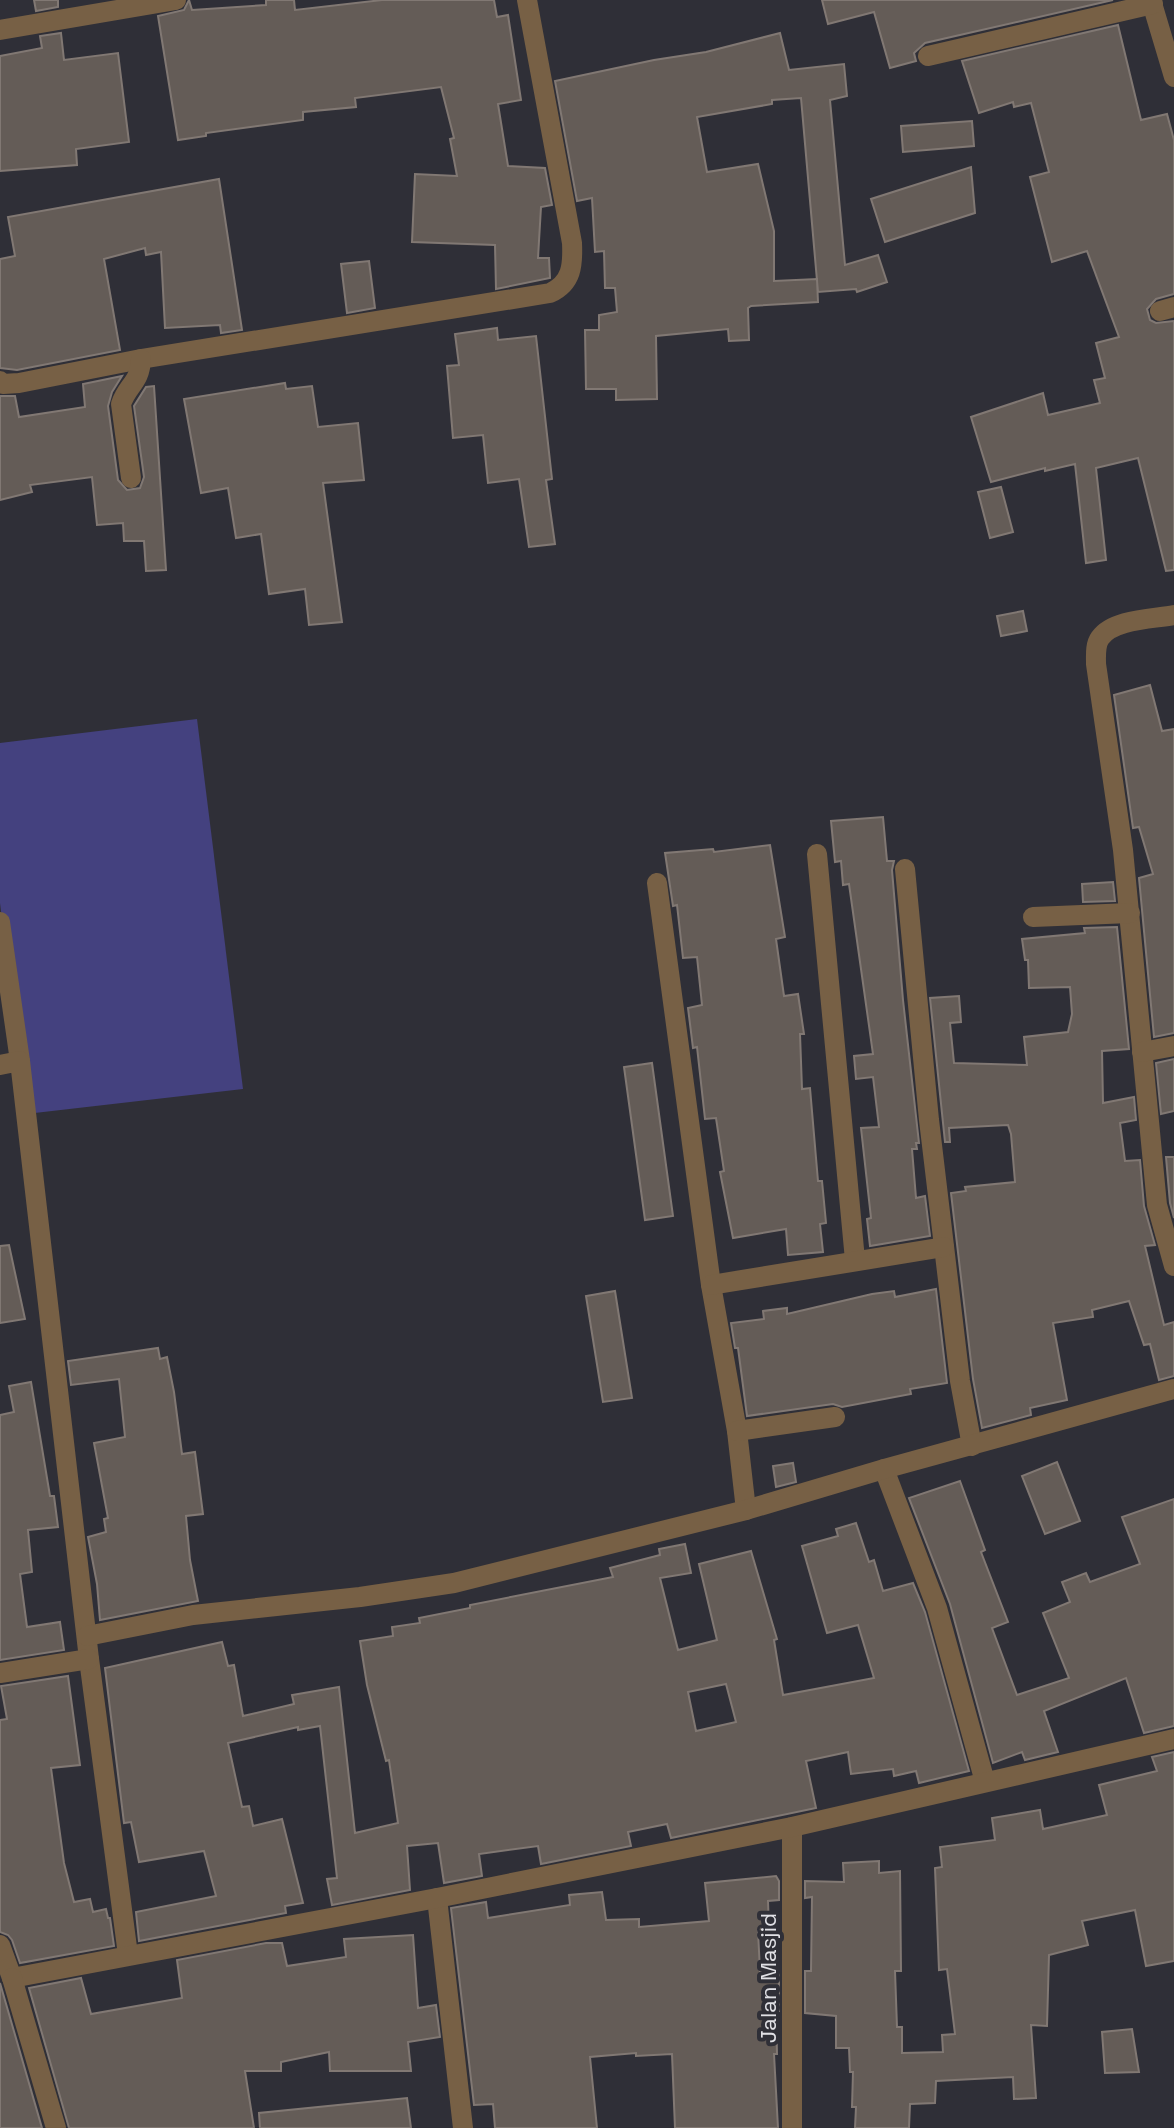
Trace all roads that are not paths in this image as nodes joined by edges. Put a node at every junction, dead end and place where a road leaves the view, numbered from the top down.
1 (176, 0) edge
2 (527, 0) edge
3 (1152, 2) edge
4 (0, 30) edge
5 (1170, 52) edge
6 (928, 56) dead end
7 (1174, 77) edge
8 (141, 359) junction
9 (0, 381) edge
10 (131, 478) dead end
11 (1174, 615) edge
12 (817, 854) dead end
13 (905, 869) dead end
14 (657, 883) dead end
15 (1130, 913) junction
16 (1033, 917) dead end
17 (0, 922) edge
18 (1174, 1046) edge
19 (1142, 1052) junction
20 (10, 1063) edge
21 (944, 1247) junction
22 (855, 1260) junction
23 (1174, 1266) edge
24 (711, 1285) junction
25 (1174, 1389) edge
26 (835, 1417) dead end
27 (737, 1431) junction
28 (972, 1446) junction
29 (884, 1469) junction
30 (746, 1510) junction
31 (87, 1636) junction
32 (89, 1659) junction
33 (0, 1673) edge
34 (1174, 1739) edge
35 (985, 1782) junction
36 (792, 1827) junction
37 (437, 1898) junction
38 (0, 1945) edge
39 (128, 1955) junction
40 (12, 1978) junction
41 (56, 2128) edge
42 (463, 2128) edge
43 (792, 2128) edge

1 - 4 street
2 - 8 street
3 - 5 street
3 - 6 street
5 - 7 street
8 - 9 street
8 - 10 street
11 - 15 street
12 - 22 street
13 - 21 street
14 - 24 street
15 - 16 street
15 - 19 street
17 - 20 street
18 - 19 street
19 - 23 street
20 - 31 street
21 - 22 street
21 - 28 street
22 - 24 street
24 - 27 street
25 - 28 street
26 - 27 street
27 - 30 street
28 - 29 street
29 - 30 street
29 - 35 street
30 - 31 street
31 - 32 street
32 - 33 street
32 - 39 street
34 - 35 street
35 - 36 street
36 - 37 street
36 - 43 street, Jalan Masjid
37 - 39 street
37 - 42 street
38 - 40 street
39 - 40 street
40 - 41 street

